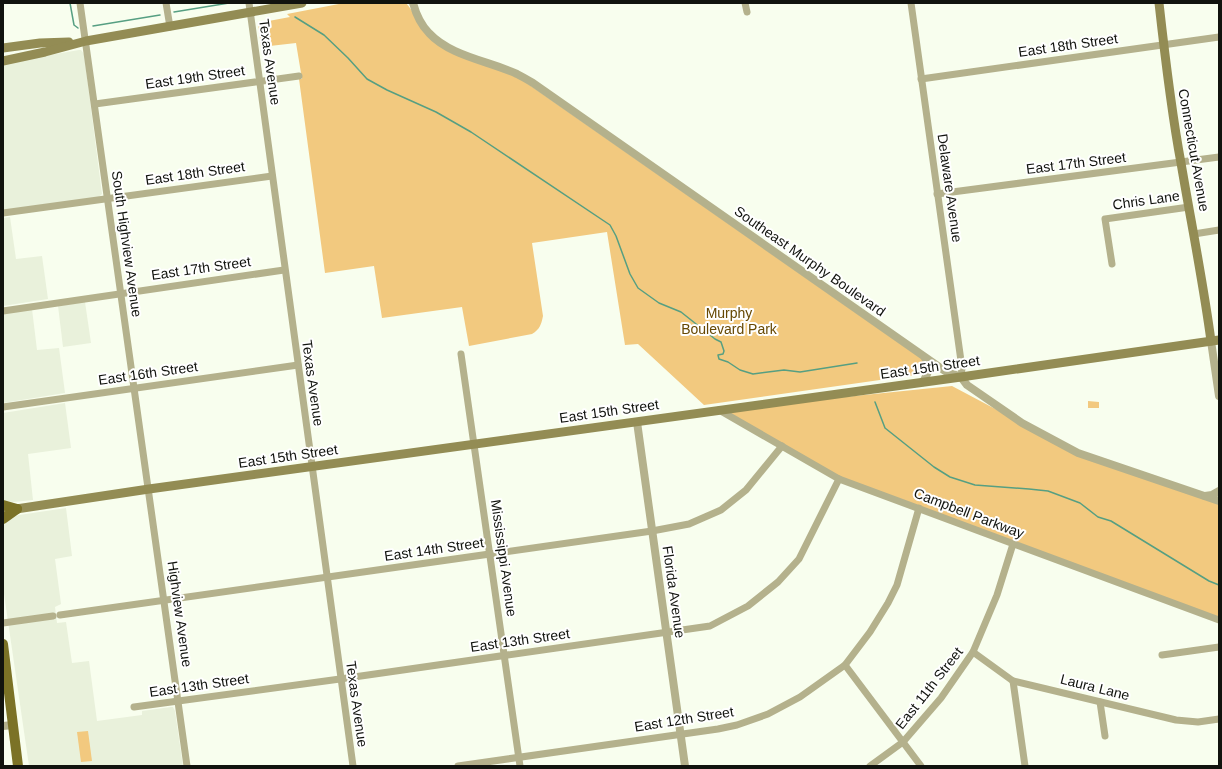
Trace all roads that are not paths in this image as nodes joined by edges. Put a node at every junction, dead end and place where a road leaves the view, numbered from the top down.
1 (80, 3) edge
2 (166, 3) edge
3 (249, 3) edge
4 (302, 3) edge
5 (413, 3) edge
6 (745, 3) edge
7 (911, 3) edge
8 (1159, 3) edge
9 (250, 12) junction
10 (747, 12) dead end
11 (170, 27) junction
12 (1219, 37) edge
13 (86, 41) junction
14 (1163, 45) junction
15 (3, 48) edge
16 (3, 60) edge
17 (299, 76) dead end
18 (921, 79) junction
19 (259, 82) junction
20 (95, 104) junction
21 (1219, 157) edge
22 (1181, 162) junction
23 (272, 176) junction
24 (937, 194) junction
25 (108, 198) junction
26 (1189, 206) junction
27 (3, 213) edge
28 (1219, 230) edge
29 (1194, 234) junction
30 (1112, 264) dead end
31 (284, 270) junction
32 (121, 293) junction
33 (3, 311) edge
34 (1215, 340) edge
35 (461, 354) dead end
36 (923, 356) junction
37 (298, 365) junction
38 (961, 377) junction
39 (923, 382) junction
40 (134, 389) junction
41 (1219, 396) edge
42 (3, 407) edge
43 (719, 410) junction
44 (637, 422) junction
45 (474, 444) junction
46 (782, 446) junction
47 (312, 467) junction
48 (839, 479) junction
49 (149, 489) junction
50 (1219, 492) edge
51 (1204, 496) junction
52 (1219, 501) edge
53 (3, 505) edge
54 (919, 508) junction
55 (17, 509) junction
56 (3, 511) edge
57 (3, 519) edge
58 (652, 531) junction
59 (1013, 544) junction
60 (490, 554) junction
61 (327, 577) junction
62 (165, 600) junction
63 (1219, 620) edge
64 (3, 623) edge
65 (667, 633) junction
66 (3, 644) edge
67 (1219, 647) edge
68 (973, 652) junction
69 (505, 655) junction
70 (1162, 655) dead end
71 (4, 664) edge
72 (844, 665) junction
73 (340, 679) junction
74 (1013, 681) junction
75 (179, 701) junction
76 (1100, 702) junction
77 (134, 707) dead end
78 (1219, 719) edge
79 (8, 726) edge
80 (681, 734) junction
81 (1105, 736) dead end
82 (903, 742) junction
83 (519, 757) junction
84 (18, 766) edge
85 (187, 766) edge
86 (352, 766) edge
87 (458, 766) edge
88 (520, 766) edge
89 (685, 766) edge
90 (870, 766) edge
91 (921, 766) edge
92 (1025, 766) edge

1 - 13 street, South Highview Avenue
2 - 11 street
3 - 9 street, Texas Avenue
4 - 9 main road
5 - 36 street, Southeast Murphy Boulevard
6 - 10 street
7 - 18 street, Delaware Avenue
8 - 14 main road, Connecticut Avenue
9 - 11 main road
9 - 19 street, Texas Avenue
11 - 13 main road
12 - 14 street, East 18th Street
13 - 15 main road
13 - 16 main road
13 - 20 street, South Highview Avenue
14 - 18 street, East 18th Street
14 - 22 main road, Connecticut Avenue
17 - 19 street, East 19th Street
18 - 24 street, Delaware Avenue
19 - 20 street, East 19th Street
19 - 23 street, Texas Avenue
20 - 25 street, South Highview Avenue
21 - 22 street, East 17th Street
22 - 24 street, East 17th Street
22 - 26 main road, Connecticut Avenue
23 - 25 street, East 18th Street
23 - 31 street, Texas Avenue
24 - 38 street, Delaware Avenue
25 - 27 street, East 18th Street
25 - 32 street, South Highview Avenue
26 - 29 main road, Connecticut Avenue
26 - 30 street, Chris Lane
28 - 29 street
29 - 34 main road, Connecticut Avenue
31 - 32 street, East 17th Street
31 - 37 street, Texas Avenue
32 - 33 street, East 17th Street
32 - 40 street, South Highview Avenue
34 - 38 main road, East 15th Street
34 - 41 street, Connecticut Avenue
35 - 45 street, Mississippi Avenue
36 - 38 street, Southeast Murphy Boulevard
36 - 39 street
37 - 40 street, East 16th Street
37 - 47 street, Texas Avenue
38 - 39 main road, East 15th Street
38 - 51 street, Southeast Murphy Boulevard
39 - 43 main road, East 15th Street
40 - 42 street, East 16th Street
40 - 49 street, South Highview Avenue
43 - 44 main road, East 15th Street
43 - 46 street, Campbell Parkway
44 - 45 main road, East 15th Street
44 - 58 street, Florida Avenue
45 - 47 main road, East 15th Street
45 - 60 street, Mississippi Avenue
46 - 48 street, Campbell Parkway
46 - 58 street, East 14th Street
47 - 49 main road, East 15th Street
47 - 61 street, Texas Avenue
48 - 54 street, Campbell Parkway
48 - 65 street, East 13th Street
49 - 55 main road, East 15th Street
49 - 62 street, Highview Avenue
50 - 51 street
51 - 52 street, Southeast Murphy Boulevard
53 - 55 main road
54 - 59 street, Campbell Parkway
54 - 72 street, East 12th Street
55 - 56 main road, East 15th Street
55 - 57 main road
58 - 60 street, East 14th Street
58 - 65 street, Florida Avenue
59 - 63 street, Campbell Parkway
59 - 68 street, East 11th Street
60 - 61 street, East 14th Street
60 - 69 street, Mississippi Avenue
61 - 62 street, East 14th Street
61 - 73 street, Texas Avenue
62 - 64 street, East 14th Street
62 - 75 street, Highview Avenue
65 - 69 street, East 13th Street
65 - 80 street, Florida Avenue
66 - 71 main road
67 - 70 street
68 - 74 street, Laura Lane
68 - 82 street, East 11th Street
69 - 73 street, East 13th Street
69 - 83 street, Mississippi Avenue
71 - 79 main road
72 - 80 street, East 12th Street
72 - 82 street
73 - 75 street, East 13th Street
73 - 86 street, Texas Avenue
74 - 76 street, Laura Lane
74 - 92 street
75 - 77 street, East 13th Street
75 - 85 street, Highview Avenue
76 - 78 street, Laura Lane
76 - 81 street
79 - 84 main road
80 - 83 street, East 12th Street
80 - 89 street, Florida Avenue
82 - 90 street, East 11th Street
82 - 91 street
83 - 87 street, East 12th Street
83 - 88 street, Mississippi Avenue

